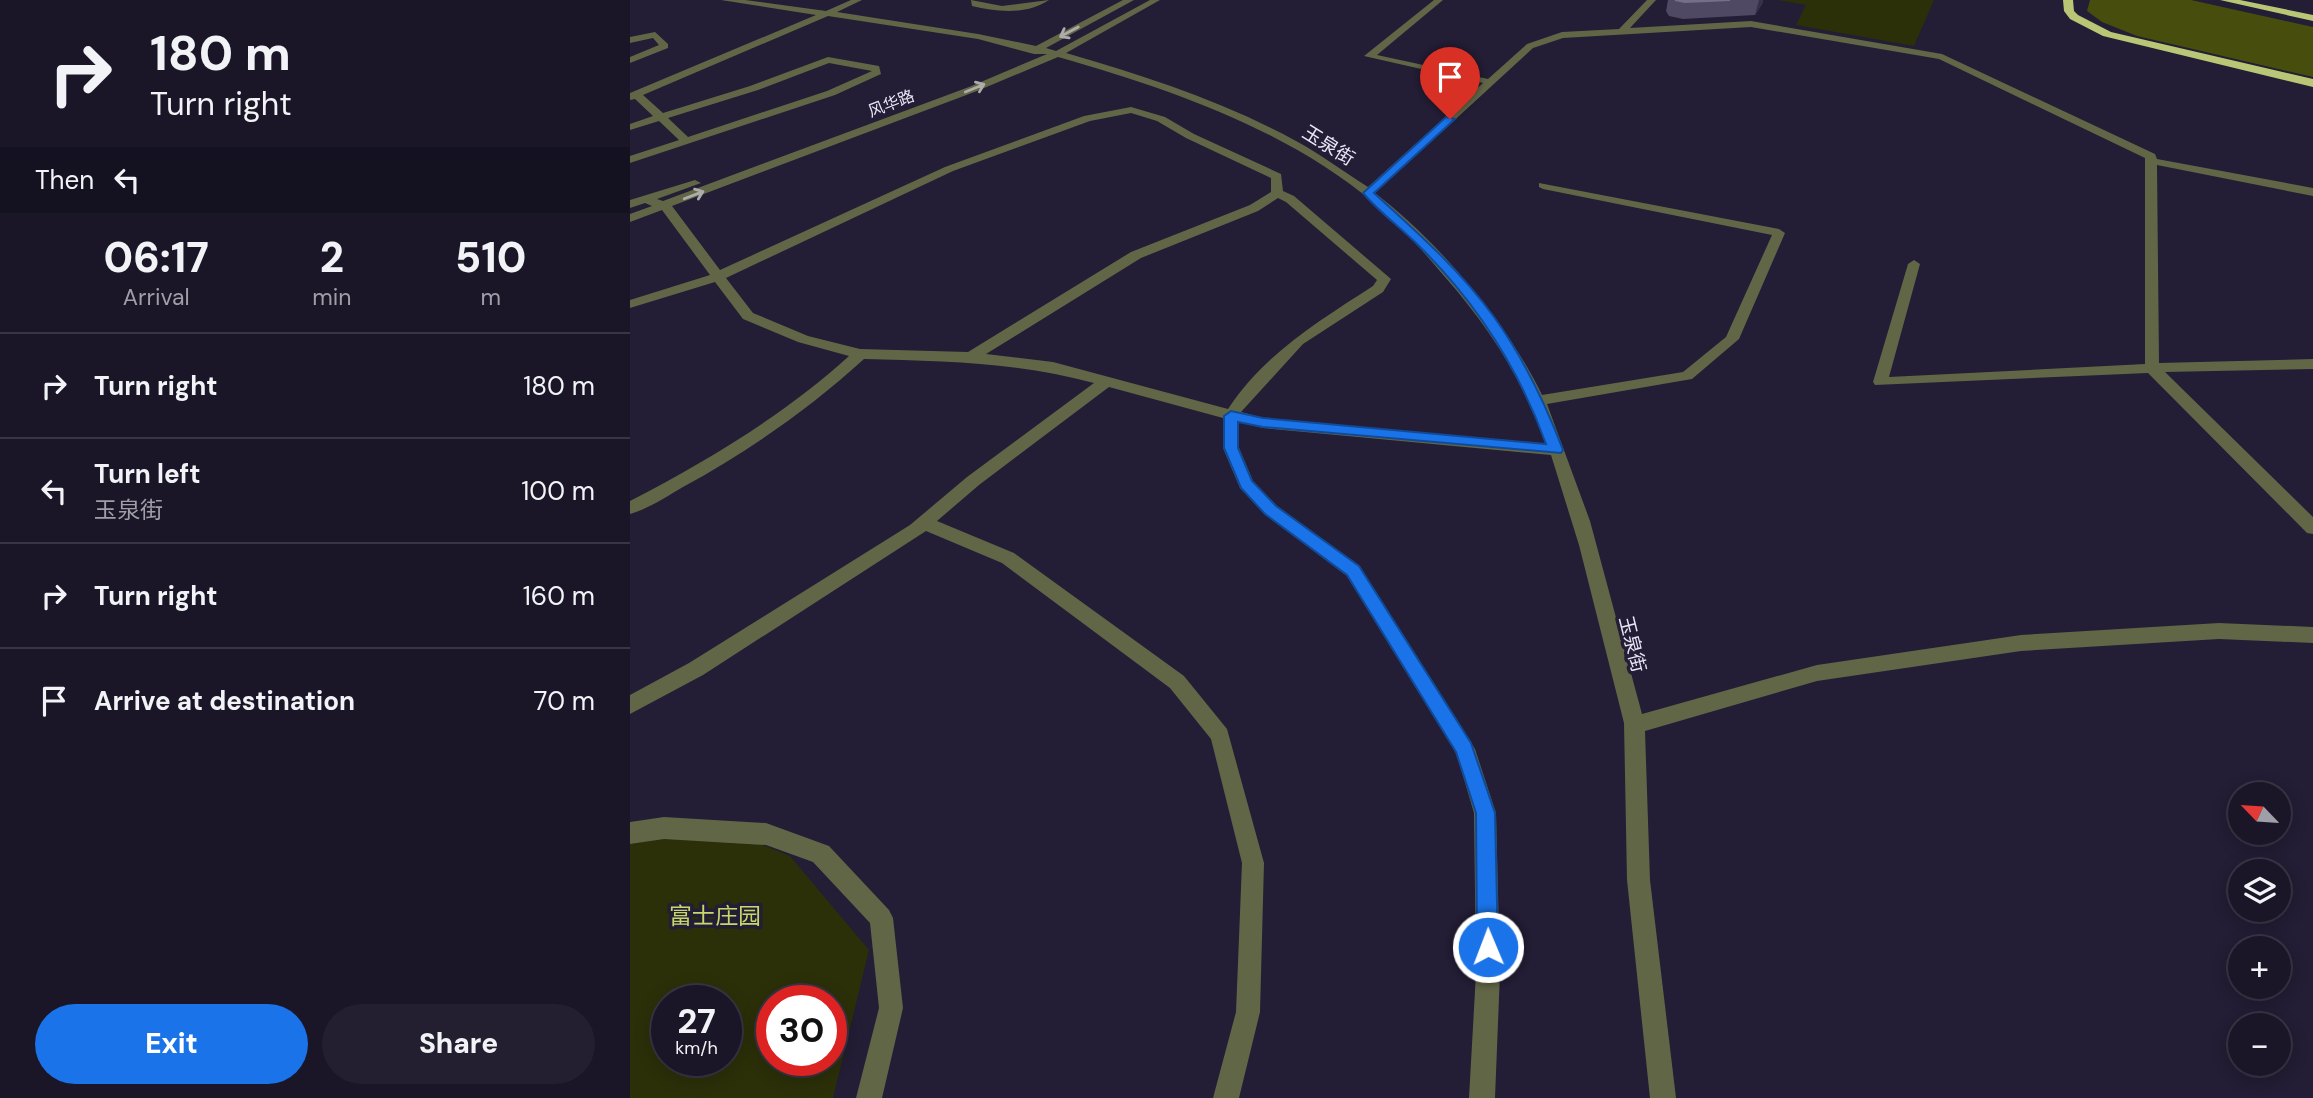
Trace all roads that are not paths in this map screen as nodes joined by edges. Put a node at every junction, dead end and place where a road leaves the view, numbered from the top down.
1 (725, 0) edge
2 (858, 0) edge
3 (975, 0) edge
4 (1045, 0) edge
5 (1130, 0) edge
6 (1156, 0) edge
7 (1439, 0) edge
8 (1652, 0) edge
9 (2068, 0) edge
10 (2077, 0) edge
11 (2225, 0) edge
12 (2265, 0) edge
13 (2313, 10) edge
14 (829, 14) junction
15 (2313, 18) edge
16 (1622, 31) junction
17 (630, 40) edge
18 (1037, 49) junction
19 (677, 50) dead end
20 (1059, 53) junction
21 (630, 60) edge
22 (630, 69) edge
23 (2313, 81) edge
24 (1490, 82) junction
25 (634, 97) edge
26 (662, 118) junction
27 (630, 127) edge
28 (687, 142) junction
29 (630, 160) edge
30 (2151, 161) junction
31 (1543, 185) dead end
32 (2313, 192) edge
33 (1277, 193) junction
34 (1368, 193) junction
35 (645, 199) junction
36 (630, 204) edge
37 (665, 206) junction
38 (630, 218) edge
39 (1914, 264) dead end
40 (717, 277) junction
41 (630, 304) edge
42 (860, 354) junction
43 (971, 357) junction
44 (2313, 364) edge
45 (2152, 368) junction
46 (1105, 382) junction
47 (1538, 401) junction
48 (1231, 416) junction
49 (1556, 450) junction
50 (630, 508) edge
51 (925, 523) junction
52 (2313, 528) edge
53 (2313, 635) edge
54 (630, 705) edge
55 (1634, 725) junction
56 (630, 832) edge
57 (869, 1098) edge
58 (1226, 1098) edge
59 (1482, 1098) edge
60 (1663, 1098) edge

1 - 14 street, 玉泉街
2 - 14 street
3 - 4 street
5 -> 18 street
6 - 20 street, 风华路
7 - 24 street
8 - 16 street
9 - 23 highway
10 - 23 highway
11 - 15 highway
12 - 13 highway
14 - 18 street, 玉泉街
14 - 25 street
16 - 24 street
16 - 30 street
17 - 21 street
18 - 20 street, 玉泉街
18 - 35 street
19 - 22 street
20 - 34 street, 玉泉街
37 -> 20 street, 风华路
24 - 34 street
25 - 26 street
26 - 27 street
26 - 28 street
26 - 28 street
28 - 29 street
30 - 32 street
30 - 45 street
31 - 47 street
33 - 40 street
33 - 43 street
33 - 48 street
34 - 47 street, 玉泉街
35 - 36 street
35 - 37 street
37 - 38 street, 风华路
37 - 40 street
39 - 45 street
40 - 41 street
40 - 42 street
42 - 43 street
42 - 50 street
43 - 46 street
44 - 45 street
45 - 52 street
46 - 48 street
46 - 51 street
47 - 49 street, 玉泉街
48 - 49 street
48 - 59 street
49 - 55 street, 玉泉街
51 - 54 street
51 - 58 street
53 - 55 street
55 - 60 street, 玉泉街
56 - 57 street

